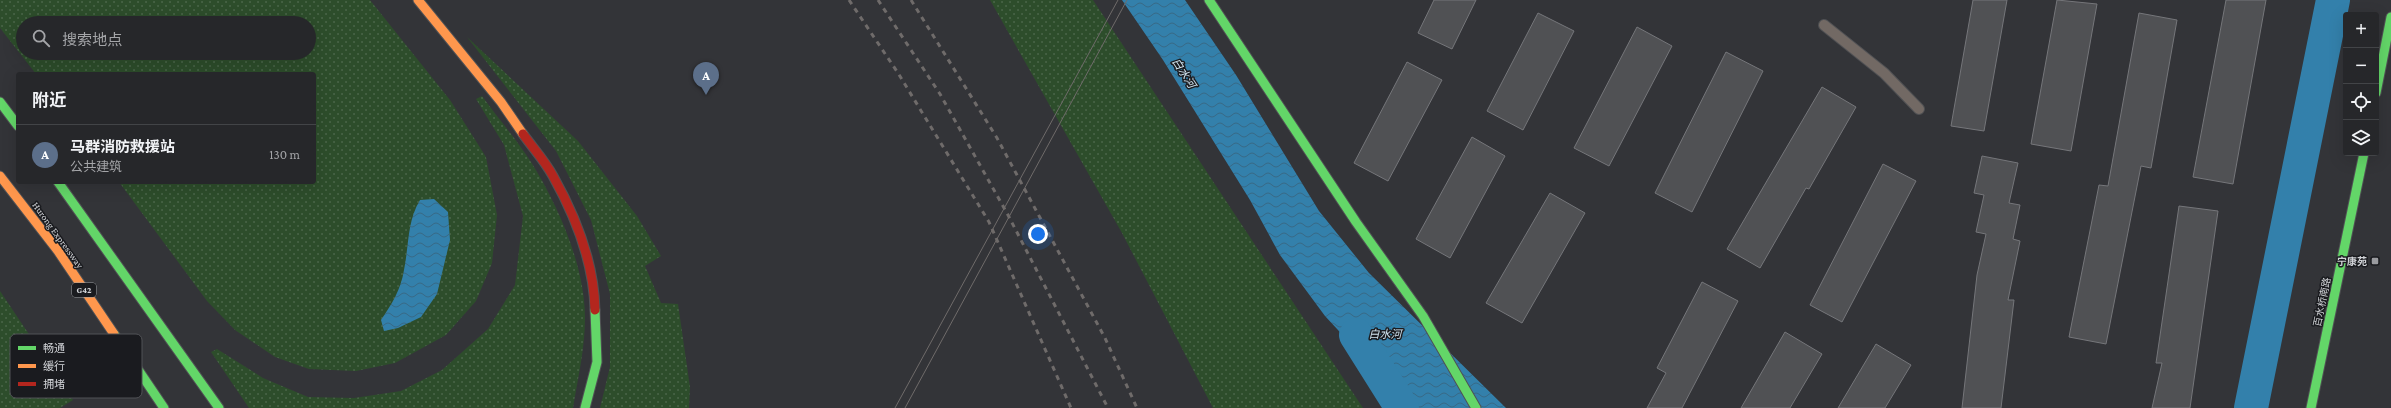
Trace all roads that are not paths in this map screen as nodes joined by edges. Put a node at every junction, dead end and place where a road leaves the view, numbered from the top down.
1 (418, 0) edge
2 (1209, 0) edge
3 (2391, 17) edge
4 (1824, 25) dead end
5 (2378, 84) edge
6 (0, 102) edge
7 (1919, 109) dead end
8 (16, 123) edge
9 (2363, 156) edge
10 (0, 176) edge
11 (59, 184) edge
12 (114, 334) edge
13 (142, 375) edge
14 (164, 408) edge
15 (218, 408) edge
16 (585, 408) edge
17 (1476, 408) edge
18 (2312, 408) edge

1 - 16 main road
2 - 17 main road
3 - 5 main road
4 - 7 lane
6 - 8 main road
9 - 18 main road, 百水桥南路
10 - 12 main road, Hurong Expressway / G42
11 - 15 main road
13 - 14 main road, Hurong Expressway / G42

